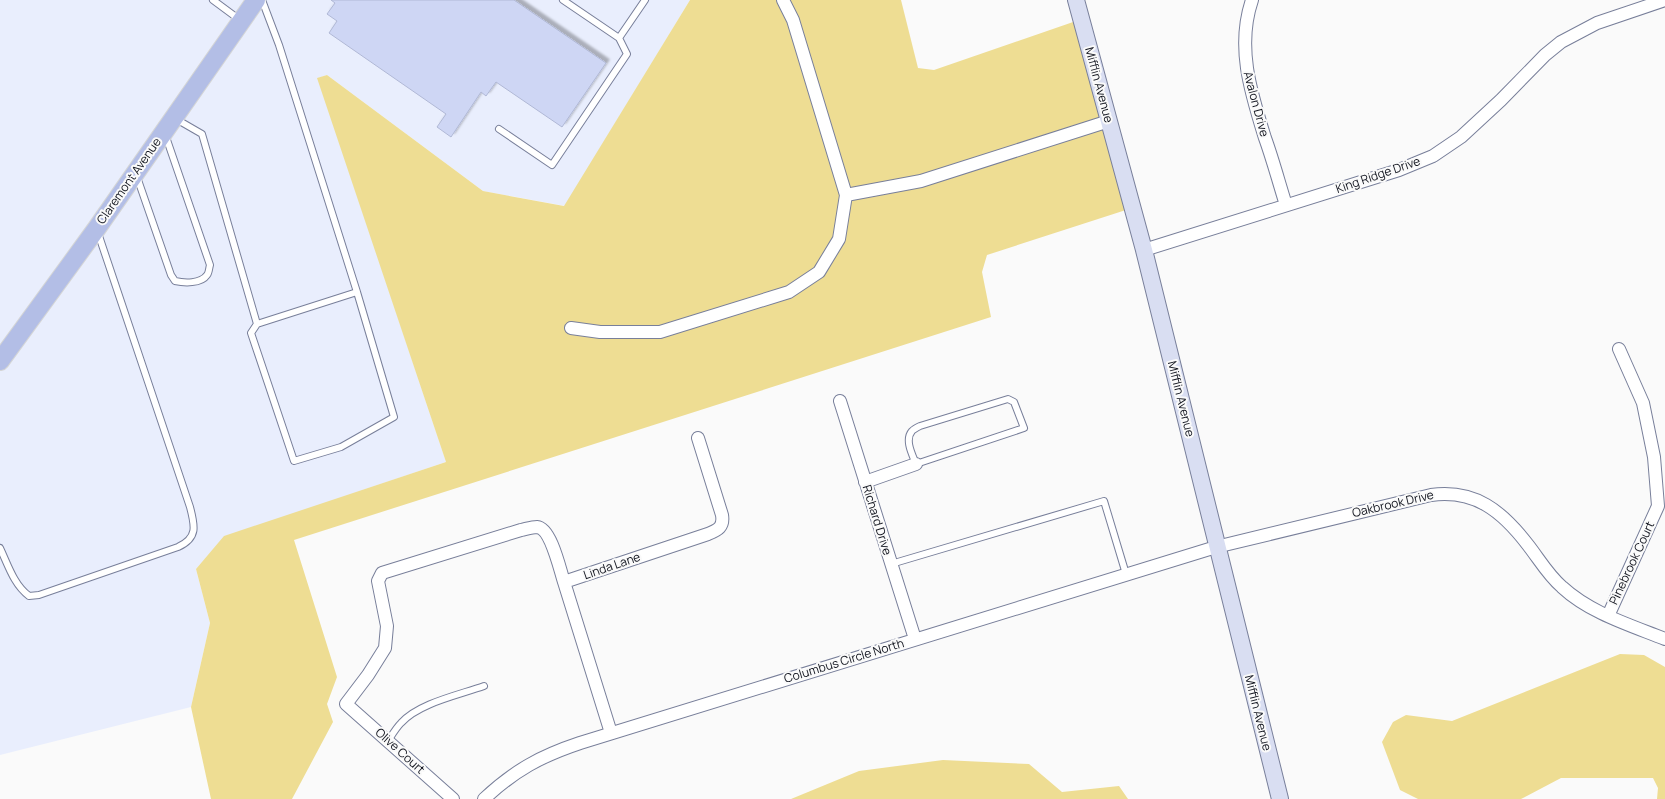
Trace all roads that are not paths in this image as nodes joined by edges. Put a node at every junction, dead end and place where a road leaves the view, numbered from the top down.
1 (213, 0) edge
2 (256, 0) edge
3 (262, 0) edge
4 (563, 0) edge
5 (645, 0) edge
6 (783, 0) edge
7 (1076, 0) edge
8 (1252, 0) edge
9 (1665, 0) edge
10 (241, 21) junction
11 (619, 38) junction
12 (1109, 121) junction
13 (169, 124) junction
14 (500, 129) dead end
15 (136, 171) junction
16 (846, 195) junction
17 (1286, 205) junction
18 (97, 228) junction
19 (1144, 250) junction
20 (357, 292) junction
21 (256, 324) junction
22 (571, 328) dead end
23 (1619, 349) dead end
24 (0, 361) edge
25 (840, 401) dead end
26 (698, 438) dead end
27 (916, 464) junction
28 (865, 482) junction
29 (1216, 546) junction
30 (0, 548) edge
31 (891, 564) junction
32 (1126, 574) junction
33 (564, 582) junction
34 (1608, 616) junction
35 (915, 639) junction
36 (1665, 639) edge
37 (484, 686) dead end
38 (611, 733) junction
39 (388, 741) junction
40 (453, 799) edge
41 (484, 799) edge
42 (1280, 799) edge

1 - 10 lane
2 - 10 main road, Claremont Avenue
3 - 20 lane
4 - 11 lane
5 - 11 lane
6 - 16 street
7 - 12 street, Mifflin Avenue
8 - 17 street, Avalon Drive
9 - 17 street, King Ridge Drive
10 - 13 main road, Claremont Avenue
11 - 14 lane
12 - 16 street
12 - 19 street, Mifflin Avenue
13 - 15 main road, Claremont Avenue
13 - 15 lane
13 - 21 lane
15 - 18 main road, Claremont Avenue
16 - 22 street
17 - 19 street, King Ridge Drive
18 - 24 main road, Claremont Avenue
18 - 30 lane
19 - 29 street, Mifflin Avenue
20 - 21 lane
20 - 21 lane
23 - 34 street, Pinebrook Court
25 - 28 street, Richard Drive
26 - 33 street, Linda Lane
27 - 27 lane
27 - 28 street
28 - 31 street, Richard Drive
29 - 32 street, Columbus Circle North
29 - 34 street, Oakbrook Drive
29 - 42 street, Mifflin Avenue
31 - 32 lane
31 - 35 street, Richard Drive
32 - 35 street, Columbus Circle North
33 - 38 street
33 - 39 street, Olive Court
34 - 36 street, Oakbrook Drive
35 - 38 street, Columbus Circle North
37 - 39 lane
38 - 41 street, Columbus Circle North
39 - 40 street, Olive Court

